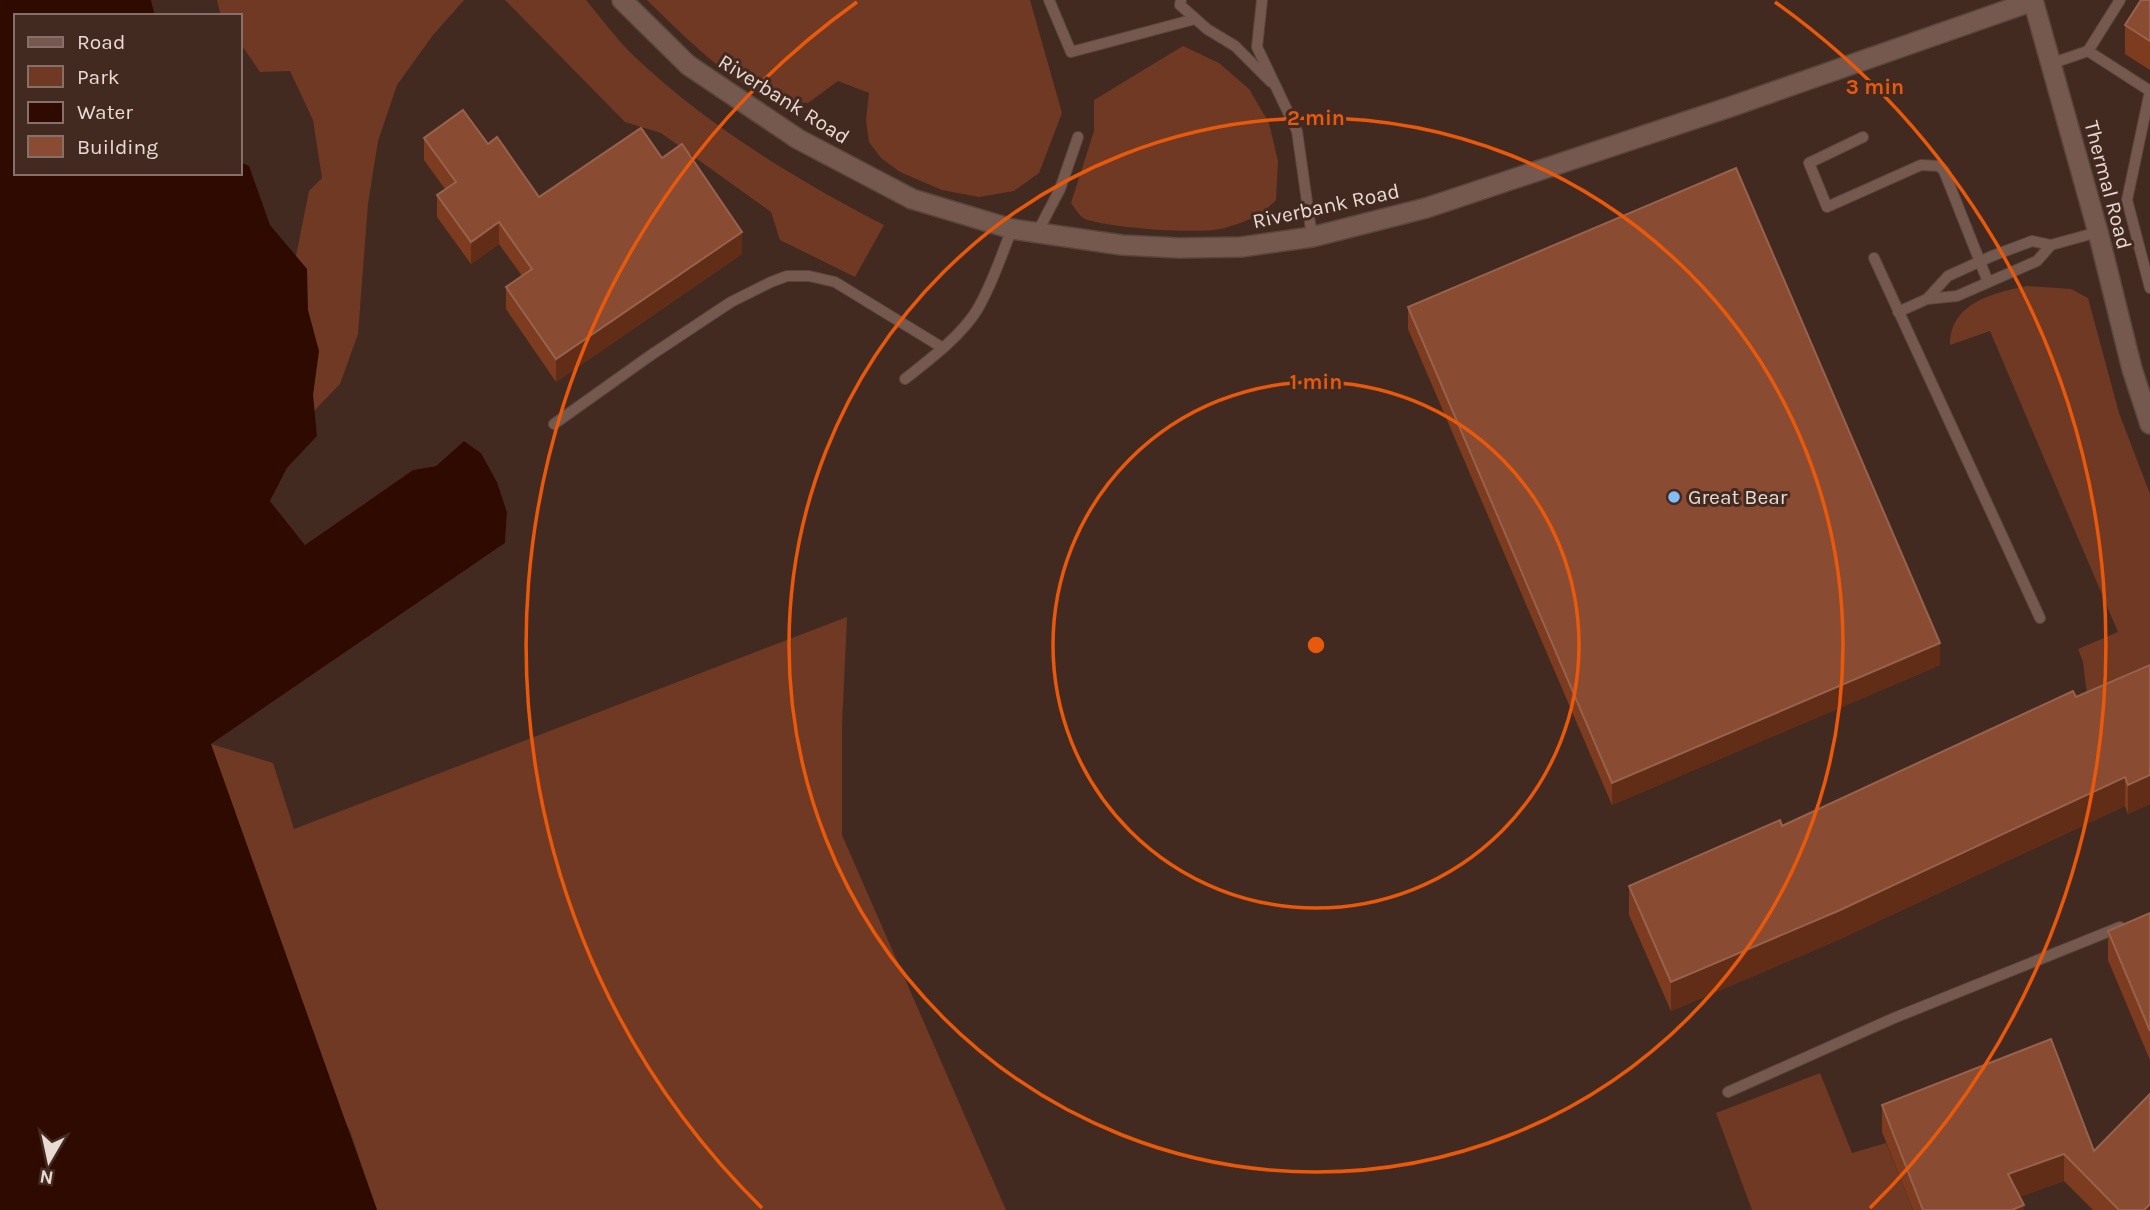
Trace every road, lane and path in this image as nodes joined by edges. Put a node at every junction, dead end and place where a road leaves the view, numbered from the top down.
1 (622, 0) edge
2 (1049, 0) edge
3 (1181, 0) edge
4 (1262, 0) edge
5 (2120, 0) edge
6 (2033, 1) edge
7 (1195, 19) junction
8 (2088, 51) junction
9 (2050, 64) junction
10 (1277, 87) junction
11 (2150, 91) edge
12 (1077, 137) dead end
13 (1863, 137) dead end
14 (1012, 229) junction
15 (2098, 232) junction
16 (1037, 233) junction
17 (1312, 237) junction
18 (2051, 245) junction
19 (1874, 258) dead end
20 (1979, 262) junction
21 (1988, 282) junction
22 (2150, 288) edge
23 (1927, 299) junction
24 (1898, 312) junction
25 (943, 348) junction
26 (905, 379) dead end
27 (554, 424) dead end
28 (2150, 424) edge
29 (2040, 618) dead end
30 (2130, 923) edge
31 (1728, 1091) dead end

1 - 14 street, Riverbank Road
2 - 7 lane
3 - 7 lane
4 - 10 lane
5 - 8 lane
6 - 9 street, Thermal Road
6 - 17 street, Riverbank Road
7 - 10 lane
8 - 9 lane
8 - 11 lane
9 - 15 street, Thermal Road
10 - 17 lane
11 - 22 lane
12 - 16 lane
13 - 20 lane
14 - 16 street, Riverbank Road
14 - 25 lane
15 - 18 lane
15 - 28 street, Thermal Road
16 - 17 street, Riverbank Road
18 - 20 lane
18 - 21 lane
19 - 24 lane
20 - 21 lane
20 - 23 lane
21 - 23 lane
23 - 24 lane
24 - 29 lane
25 - 26 lane
25 - 27 lane
30 - 31 lane

